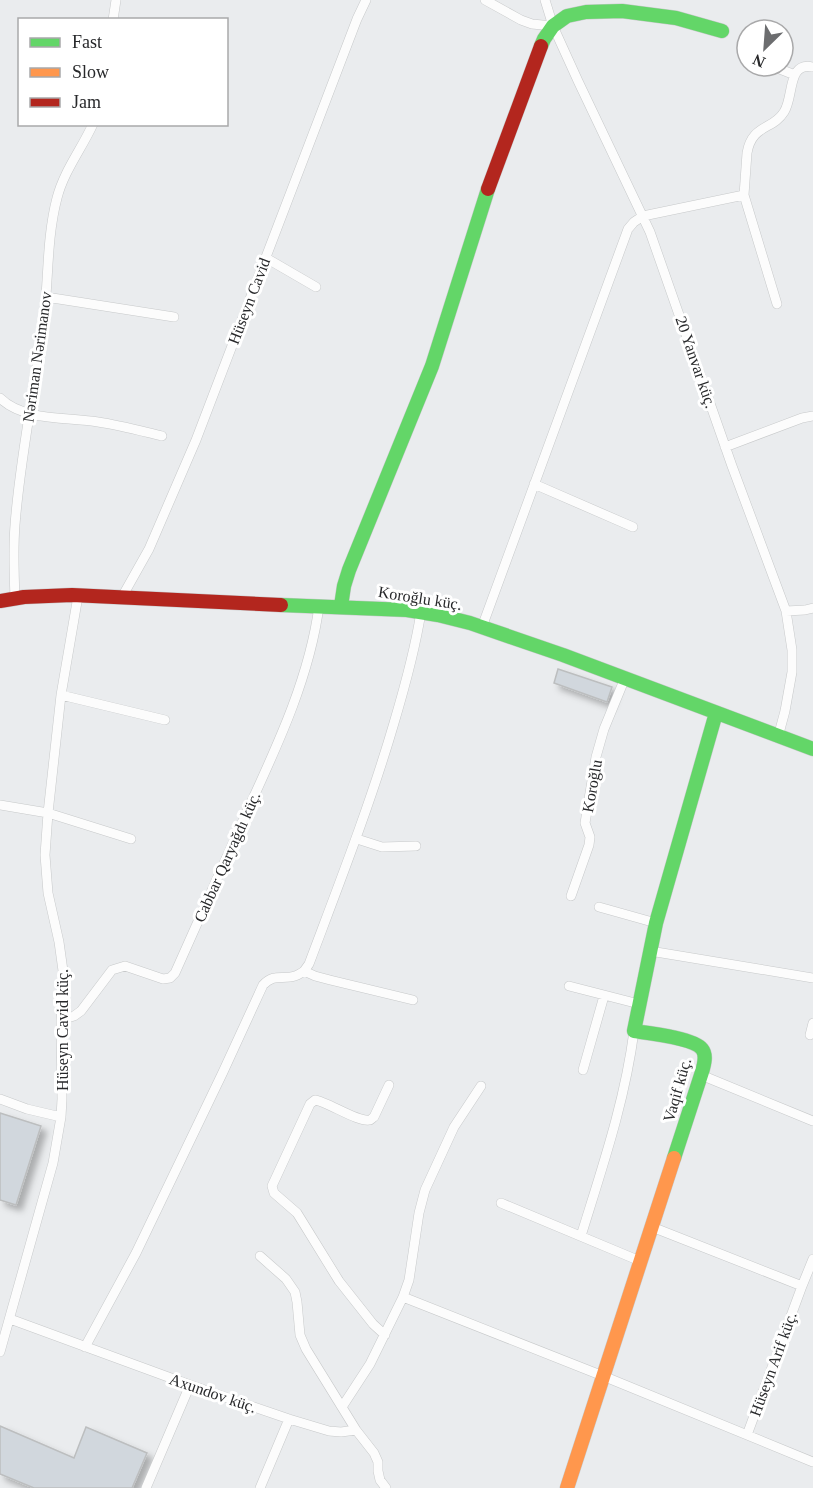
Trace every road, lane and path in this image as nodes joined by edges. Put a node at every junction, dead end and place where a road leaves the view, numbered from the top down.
1 (116, 0) edge
2 (366, 0) edge
3 (485, 0) edge
4 (545, 0) edge
5 (113, 18) edge
6 (553, 26) junction
7 (722, 31) dead end
8 (813, 67) edge
9 (795, 75) edge
10 (794, 78) edge
11 (92, 126) edge
12 (744, 195) junction
13 (643, 216) junction
14 (266, 258) junction
15 (316, 287) dead end
16 (46, 297) junction
17 (777, 304) dead end
18 (174, 317) dead end
19 (0, 398) edge
20 (29, 414) junction
21 (813, 416) edge
22 (162, 436) dead end
23 (725, 447) junction
24 (534, 484) junction
25 (633, 528) dead end
26 (78, 596) junction
27 (122, 597) junction
28 (15, 598) junction
29 (0, 601) edge
30 (319, 606) junction
31 (341, 606) junction
32 (813, 608) edge
33 (786, 611) junction
34 (421, 612) junction
35 (482, 627) junction
36 (625, 678) junction
37 (61, 695) junction
38 (716, 712) junction
39 (165, 720) dead end
40 (778, 737) junction
41 (813, 749) edge
42 (0, 805) edge
43 (48, 813) junction
44 (131, 839) dead end
45 (357, 839) junction
46 (416, 846) dead end
47 (571, 896) dead end
48 (599, 907) dead end
49 (656, 923) junction
50 (650, 951) junction
51 (304, 971) junction
52 (813, 978) edge
53 (569, 986) dead end
54 (604, 996) junction
55 (413, 1000) dead end
56 (639, 1004) junction
57 (61, 1020) junction
58 (813, 1023) edge
59 (634, 1031) junction
60 (810, 1035) dead end
61 (583, 1070) dead end
62 (701, 1075) junction
63 (389, 1085) dead end
64 (481, 1086) dead end
65 (0, 1100) edge
66 (61, 1117) junction
67 (813, 1121) edge
68 (501, 1203) dead end
69 (652, 1227) junction
70 (581, 1236) junction
71 (260, 1256) dead end
72 (813, 1259) edge
73 (640, 1261) junction
74 (802, 1286) junction
75 (403, 1298) junction
76 (10, 1318) junction
77 (385, 1335) junction
78 (85, 1347) junction
79 (0, 1352) edge
80 (603, 1376) junction
81 (190, 1385) junction
82 (342, 1407) junction
83 (289, 1419) junction
84 (356, 1430) junction
85 (747, 1435) junction
86 (813, 1462) edge
87 (383, 1484) edge
88 (146, 1488) edge
89 (260, 1488) edge
90 (372, 1488) edge
91 (567, 1488) edge

1 - 5 street
2 - 14 street, Hüseyn Cavid
3 - 6 street
4 - 6 street, 20 Yanvar küç.
6 - 7 street
6 - 13 street, 20 Yanvar küç.
6 - 31 street
8 - 9 street
10 - 12 street
11 - 16 street, Nəriman Nərimanov
12 - 13 street
12 - 17 street
13 - 23 street, 20 Yanvar küç.
13 - 24 street
14 - 15 street
14 - 27 street, Hüseyn Cavid
16 - 18 street
16 - 20 street, Nəriman Nərimanov
19 - 20 street
20 - 22 street
20 - 28 street, Nəriman Nərimanov
21 - 23 street
23 - 33 street, 20 Yanvar küç.
24 - 25 street
24 - 35 street
26 - 27 street, Koroğlu küç.
26 - 28 street, Koroğlu küç.
26 - 37 street, Hüseyn Cavid küç.
27 - 30 street, Koroğlu küç.
28 - 29 street, Koroğlu küç.
30 - 31 street, Koroğlu küç.
30 - 57 street, Cabbar Qaryağdı küç.
31 - 34 street, Koroğlu küç.
32 - 33 street
33 - 40 street, 20 Yanvar küç.
34 - 35 street, Koroğlu küç.
34 - 45 street
35 - 36 street, Koroğlu küç.
36 - 38 street, Koroğlu küç.
36 - 47 street, Koroğlu
37 - 39 street
37 - 43 street, Hüseyn Cavid küç.
38 - 40 street, Koroğlu küç.
38 - 49 street
40 - 41 street, Koroğlu küç.
42 - 43 street
43 - 44 street
43 - 57 street, Hüseyn Cavid küç.
45 - 46 street
45 - 51 street
48 - 49 street
49 - 50 street
50 - 52 street
50 - 56 street
51 - 55 street
51 - 78 street
53 - 54 street
54 - 56 street
54 - 61 street
56 - 59 street
57 - 66 street, Hüseyn Cavid küç.
58 - 60 street
59 - 62 street, Vaqif küç.
59 - 70 street
62 - 67 street
62 - 69 street, Vaqif küç.
63 - 77 street
64 - 75 street
65 - 66 street
66 - 76 street, Hüseyn Cavid küç.
68 - 70 street
69 - 73 street, Vaqif küç.
69 - 74 street
70 - 73 street
71 - 82 street
72 - 74 street, Hüseyn Arif küç.
73 - 80 street, Vaqif küç.
74 - 85 street, Hüseyn Arif küç.
75 - 77 street
75 - 80 street
76 - 78 street, Axundov küç.
76 - 79 street, Hüseyn Cavid küç.
77 - 82 street
78 - 81 street, Axundov küç.
80 - 85 street
80 - 91 street, Vaqif küç.
81 - 83 street, Axundov küç.
81 - 88 street
82 - 84 street
83 - 84 street, Axundov küç.
83 - 89 street
84 - 87 street
85 - 86 street
87 - 90 street

